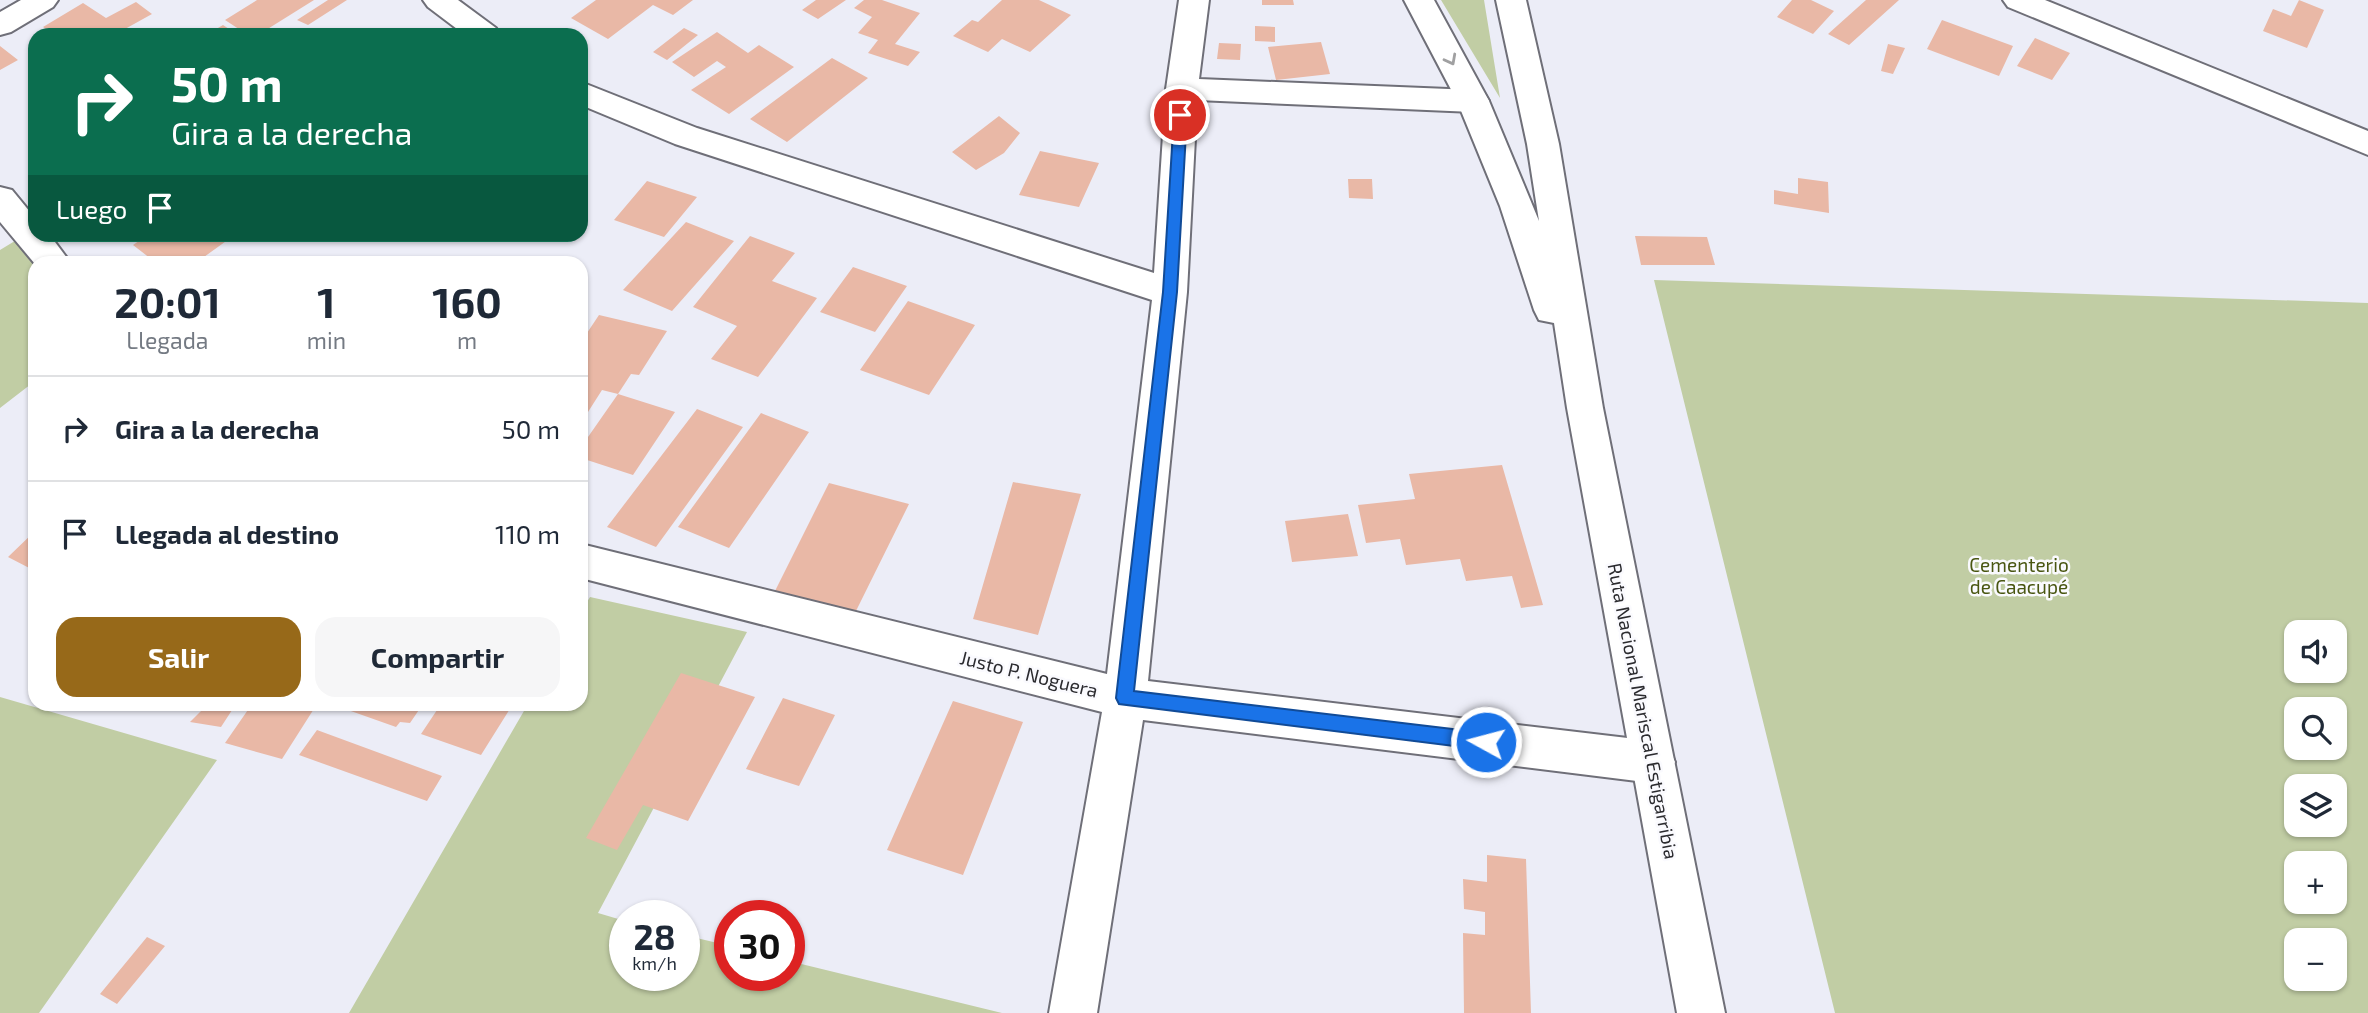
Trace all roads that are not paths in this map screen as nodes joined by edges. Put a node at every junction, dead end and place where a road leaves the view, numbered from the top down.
1 (43, 0) edge
2 (438, 0) edge
3 (1194, 0) edge
4 (1419, 0) edge
5 (1511, 0) edge
6 (2018, 0) edge
7 (0, 25) edge
8 (476, 28) edge
9 (1182, 89) junction
10 (588, 96) edge
11 (1473, 101) junction
12 (2368, 144) edge
13 (0, 199) edge
14 (28, 232) edge
15 (36, 242) edge
16 (48, 256) edge
17 (1170, 292) junction
18 (1585, 408) junction
19 (588, 563) edge
20 (1125, 698) junction
21 (1653, 762) junction
22 (1073, 1013) edge
23 (1701, 1013) edge

1 - 7 street
2 - 8 street
3 - 9 street
4 -> 11 street, Ruta Nacional Mariscal Estigarribia
5 - 18 street, Ruta Nacional Mariscal Estigarribia
6 - 12 street
9 - 11 street
9 - 17 street
10 - 17 street
11 - 18 street, Ruta Nacional Mariscal Estigarribia
13 - 14 street
15 - 16 street
17 - 20 street
18 - 21 street, Ruta Nacional Mariscal Estigarribia
19 - 20 street, Justo P. Noguera
20 - 21 street, Justo P. Noguera
20 - 22 street
21 - 23 street, Ruta Nacional Mariscal Estigarribia

